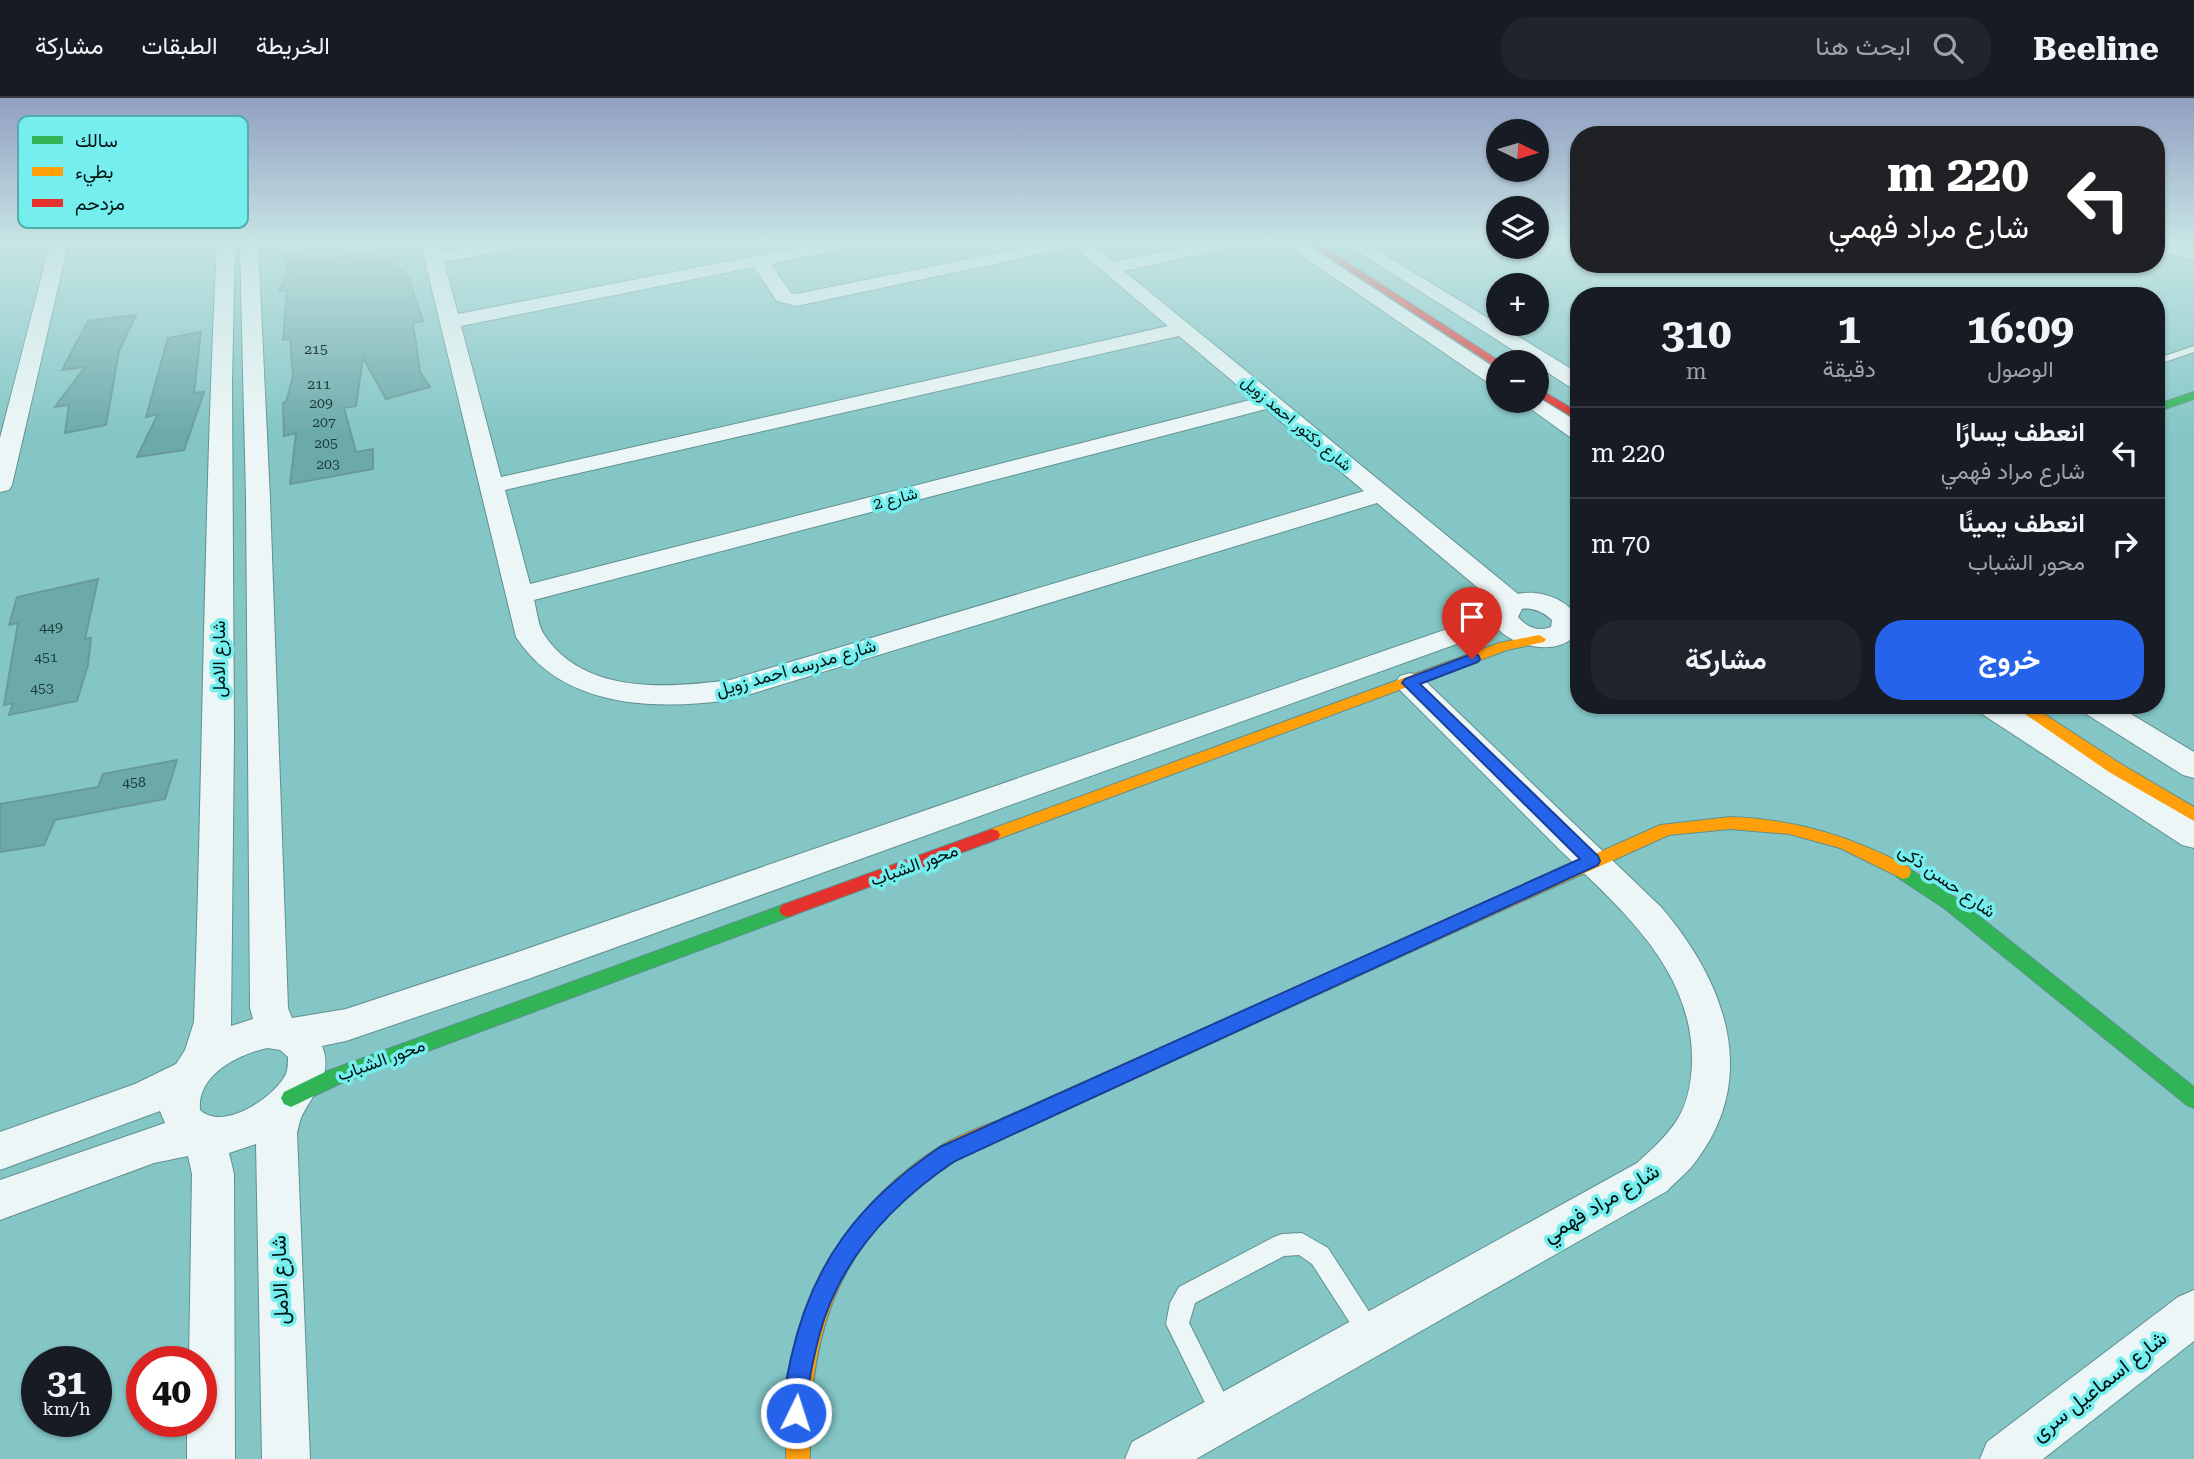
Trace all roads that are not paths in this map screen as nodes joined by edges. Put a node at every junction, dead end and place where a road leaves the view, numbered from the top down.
1 (43, 308) edge
2 (223, 308) edge
3 (251, 308) edge
4 (446, 308) edge
5 (522, 308) edge
6 (1157, 308) edge
7 (1390, 308) edge
8 (1410, 308) edge
9 (1437, 308) edge
10 (1458, 308) edge
11 (450, 322) junction
12 (1183, 329) junction
13 (2194, 349) edge
14 (1504, 350) edge
15 (1486, 357) edge
16 (2165, 359) edge
17 (1486, 371) edge
18 (1570, 377) edge
19 (1549, 379) edge
20 (1570, 393) edge
21 (2194, 395) edge
22 (1549, 398) edge
23 (1270, 401) junction
24 (2165, 406) edge
25 (1570, 412) edge
26 (1549, 413) edge
27 (1570, 427) edge
28 (0, 485) edge
29 (491, 485) junction
30 (1381, 494) junction
31 (1570, 594) edge
32 (520, 595) junction
33 (1518, 606) junction
34 (1570, 623) edge
35 (1570, 626) edge
36 (1539, 639) junction
37 (1410, 683) junction
38 (2003, 714) edge
39 (2034, 714) edge
40 (2108, 714) edge
41 (2194, 766) edge
42 (2194, 815) edge
43 (2194, 836) edge
44 (1592, 861) junction
45 (286, 1034) junction
46 (192, 1074) junction
47 (2194, 1099) edge
48 (289, 1100) junction
49 (203, 1135) junction
50 (0, 1151) edge
51 (0, 1200) edge
52 (2194, 1313) edge
53 (1371, 1335) junction
54 (1224, 1417) junction
55 (211, 1459) edge
56 (286, 1459) edge
57 (798, 1459) edge
58 (1149, 1459) edge
59 (2004, 1459) edge

1 - 28 street
2 - 46 street, شارع الامل
3 - 45 street
4 - 11 street, شارع مدرسه احمد زويل
5 - 11 street
6 - 12 street, شارع دكتور احمد زويل
7 - 17 street
8 - 15 street
9 - 14 street
10 - 18 street
11 - 29 street, شارع مدرسه احمد زويل
12 - 23 street, شارع دكتور احمد زويل
12 - 29 street
13 - 16 lane
19 - 20 street
21 - 24 street
22 - 25 street
23 - 30 street, شارع دكتور احمد زويل
23 - 32 street, شارع 2
26 - 27 street
29 - 32 street, شارع مدرسه احمد زويل
30 - 32 street, شارع مدرسه احمد زويل
30 - 33 street, شارع دكتور احمد زويل
31 - 33 street, محور الشباب
33 - 34 street
33 - 36 street
33 - 45 street, محور الشباب
35 - 36 street
36 - 37 street, محور الشباب
37 - 44 street, شارع مراد فهمي
37 - 48 street, محور الشباب
38 - 43 street
39 - 42 street
40 - 41 street
44 - 47 street, شارع حسن ذكى
44 - 53 street, شارع مراد فهمي
44 - 57 street, شارع حسن ذكى
45 - 46 street
45 - 48 street
46 - 49 street
46 - 50 street
48 - 49 street
48 - 56 street, شارع الامل
49 - 51 street
49 - 55 street
52 - 59 street, شارع اسماعيل سرى
53 - 54 street, شارع مراد فهمي
53 - 54 lane
54 - 58 street, شارع مراد فهمي

